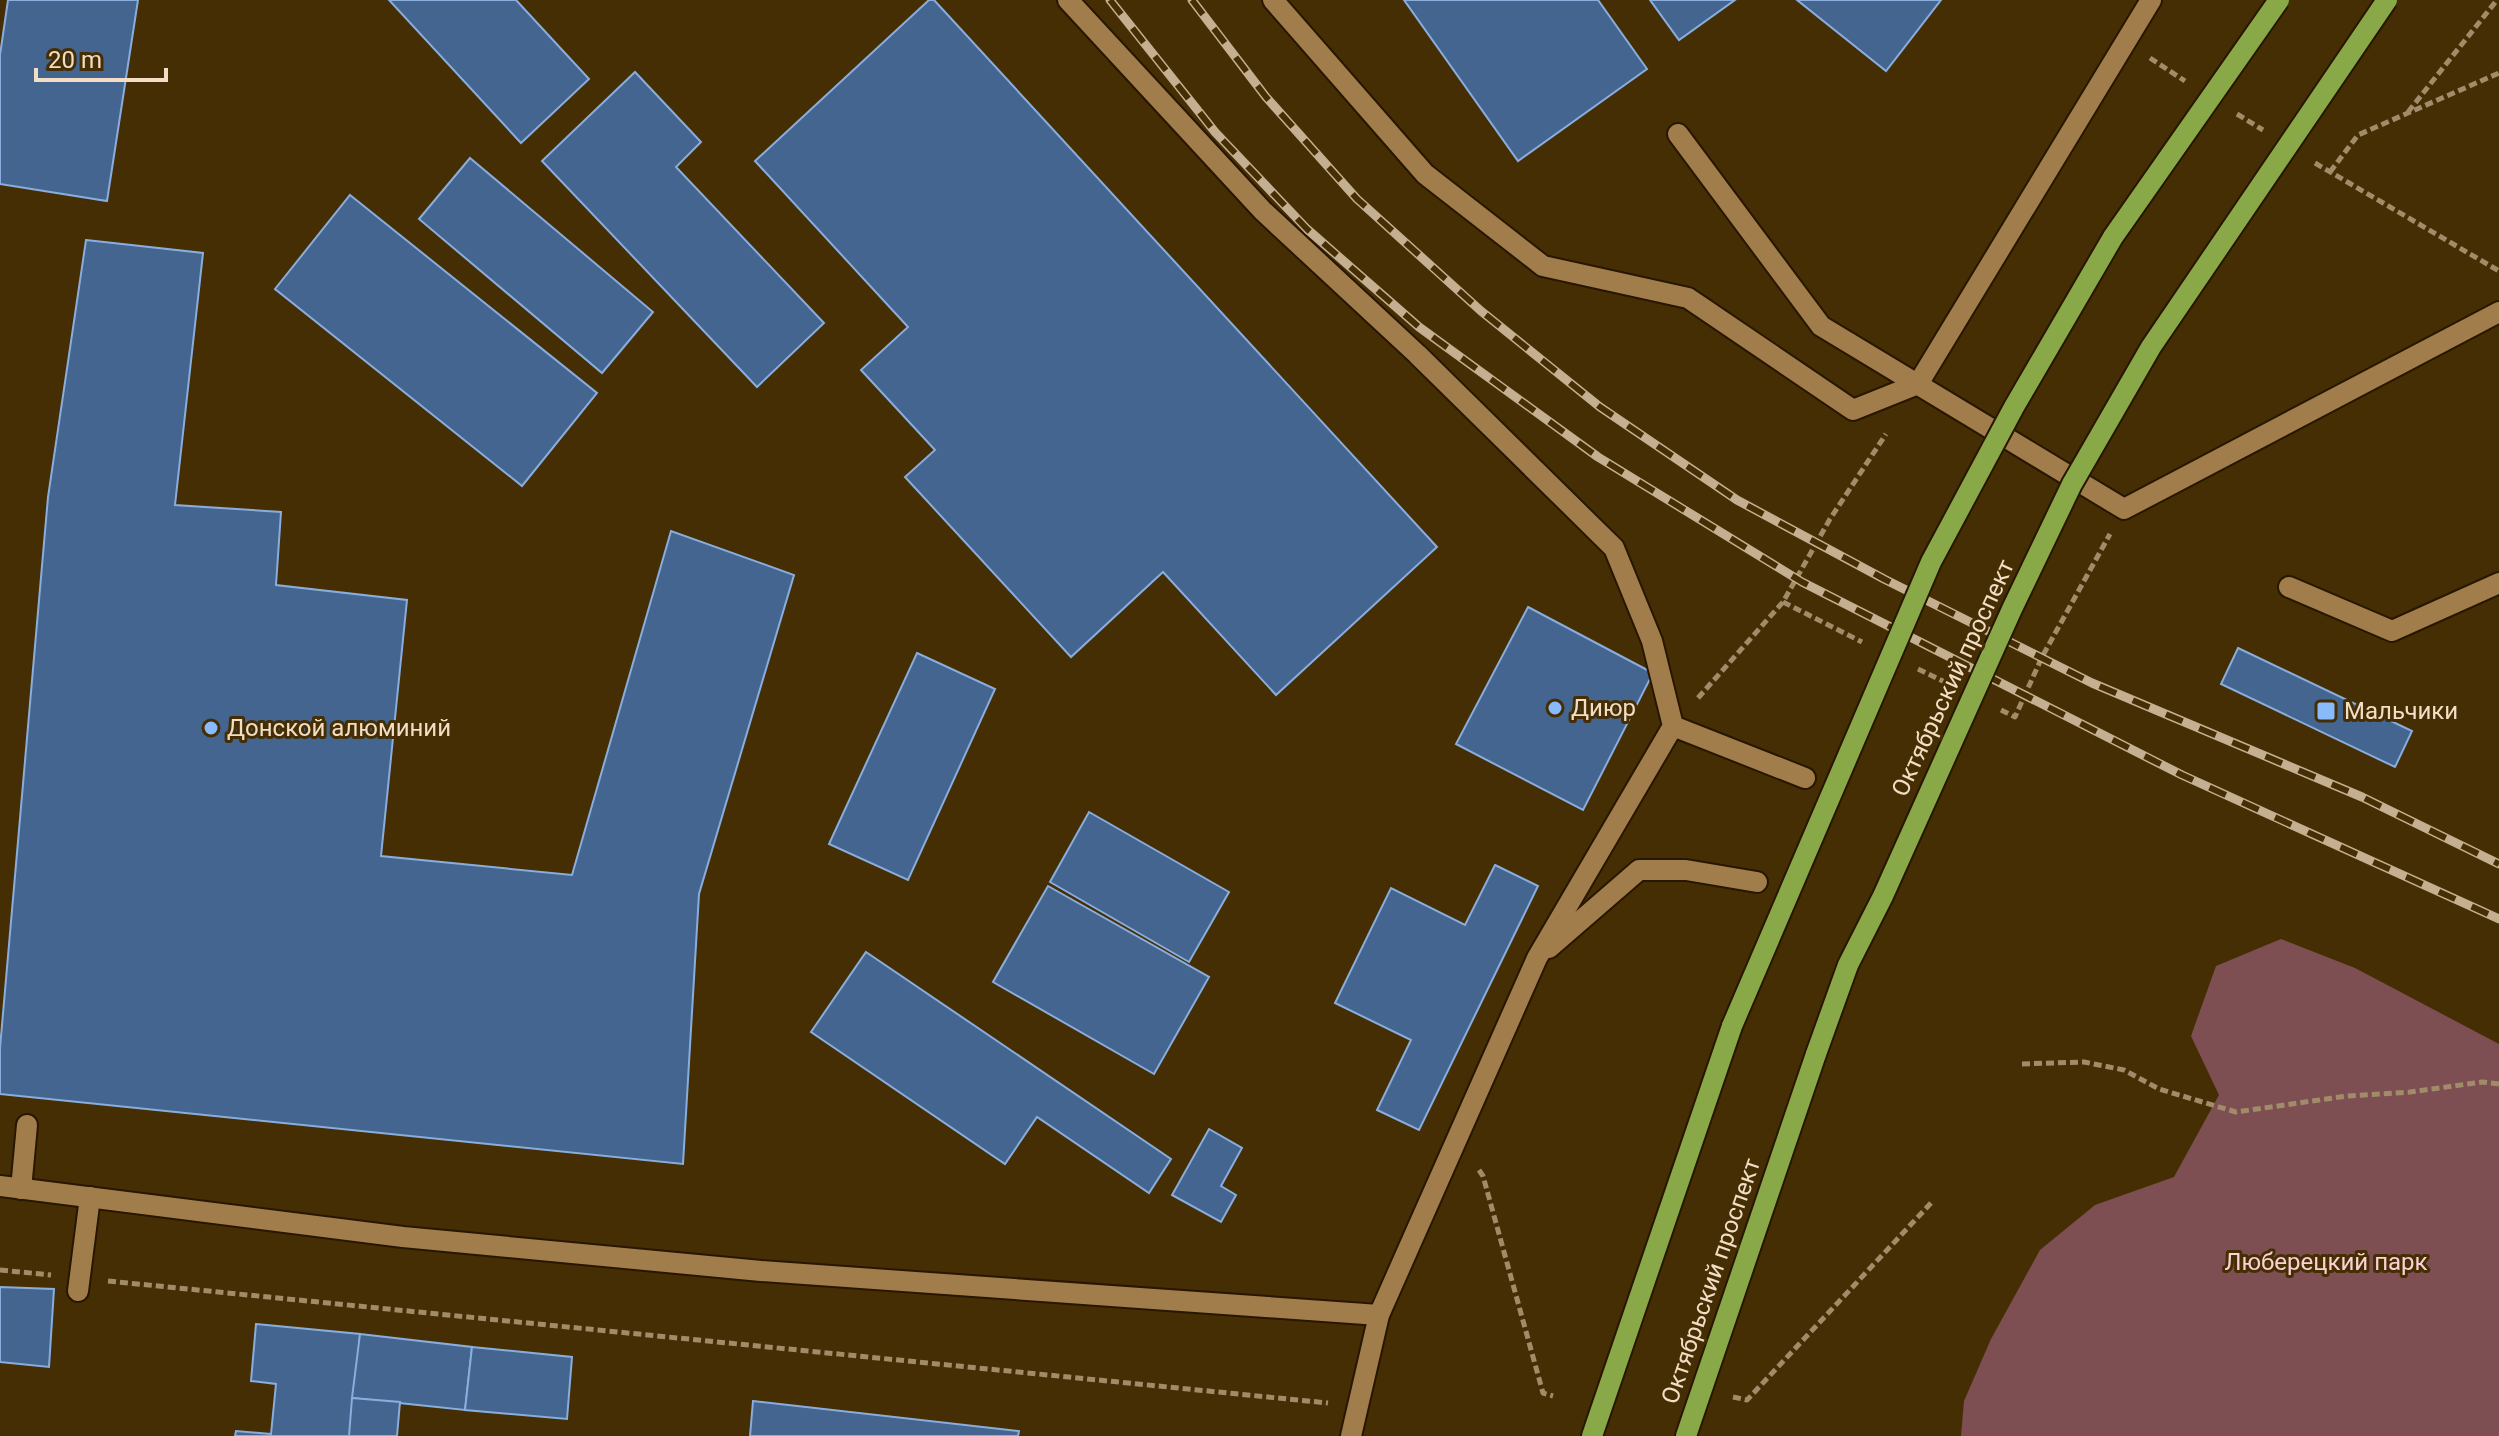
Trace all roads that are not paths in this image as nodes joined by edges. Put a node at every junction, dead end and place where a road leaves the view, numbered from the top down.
1 (1068, 0) edge
2 (1273, 0) edge
3 (2151, 0) edge
4 (2279, 0) edge
5 (2387, 0) edge
6 (1678, 134) dead end
7 (2499, 312) edge
8 (1918, 384) junction
9 (2499, 583) edge
10 (2289, 587) dead end
11 (1673, 726) junction
12 (1805, 778) dead end
13 (1757, 882) dead end
14 (1537, 958) junction
15 (27, 1125) dead end
16 (10, 1187) edge
17 (90, 1197) junction
18 (86, 1285) road end
19 (1379, 1315) junction
20 (1351, 1436) edge
21 (1592, 1436) edge
22 (1686, 1436) edge

1 - 11 street
2 - 8 street
3 - 8 street
4 - 21 main road, bridge
5 - 22 main road, Октябрьский проспект, bridge
6 - 8 street
7 - 8 street
9 - 10 street
11 - 12 street
11 - 14 street
13 - 14 street
14 - 19 street
15 - 16 street
16 - 17 street
17 - 18 street
17 - 19 street
19 - 20 street

